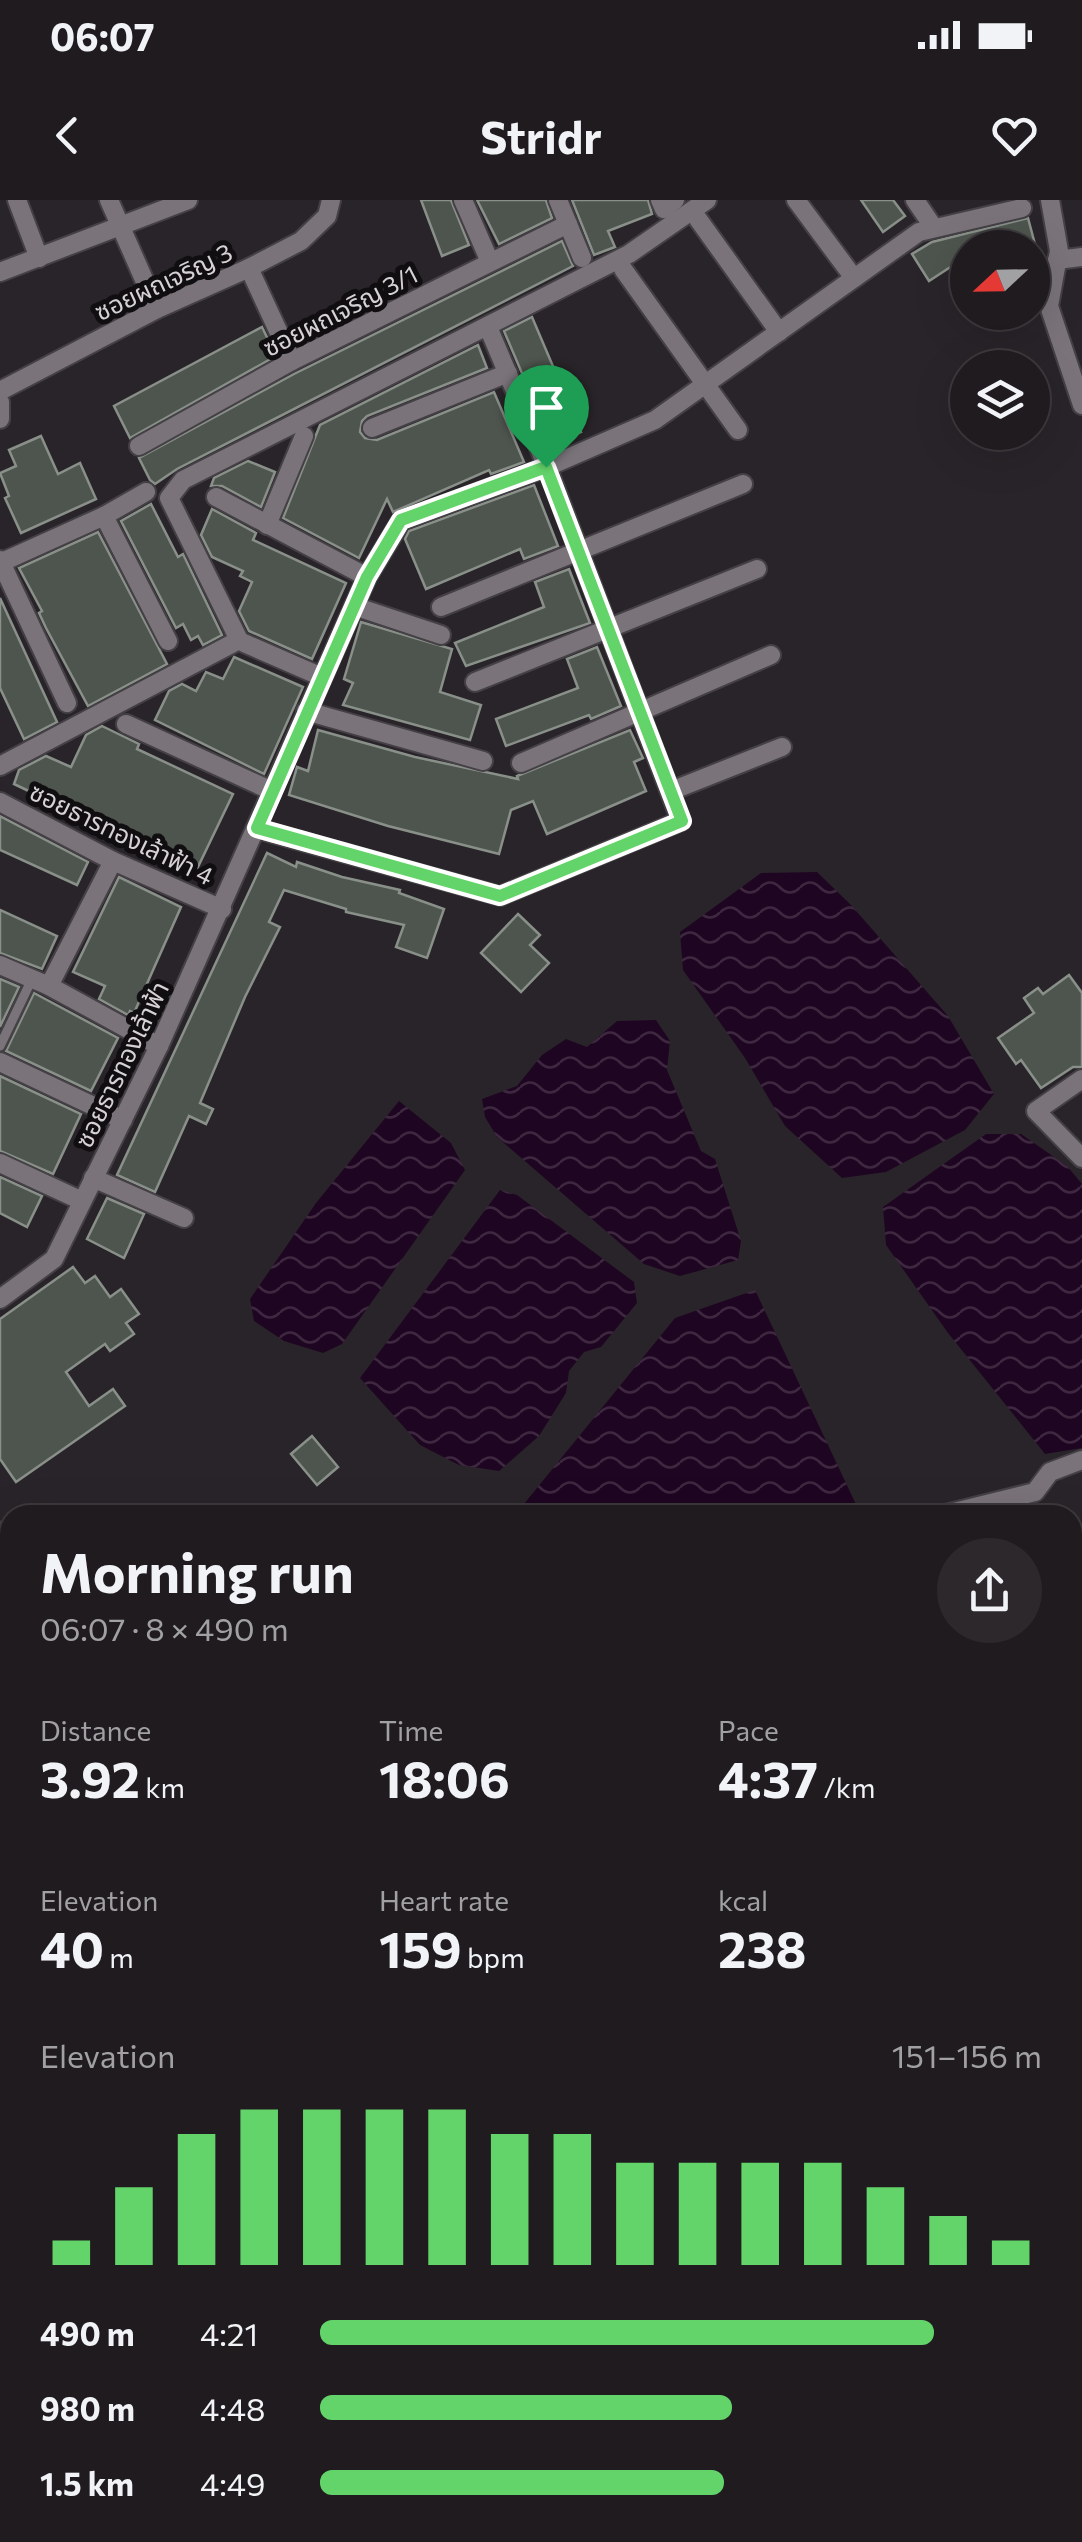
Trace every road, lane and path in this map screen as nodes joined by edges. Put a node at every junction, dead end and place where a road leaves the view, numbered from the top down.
1 (17, 200) edge
2 (109, 200) edge
3 (188, 200) edge
4 (331, 200) edge
5 (463, 200) edge
6 (558, 200) edge
7 (707, 200) edge
8 (796, 200) edge
9 (915, 200) edge
10 (1050, 200) edge
11 (1022, 208) dead end
12 (698, 219) dead end
13 (568, 224) junction
14 (119, 227) junction
15 (934, 228) junction
16 (1082, 257) edge
17 (38, 258) junction
18 (582, 258) dead end
19 (1057, 260) junction
20 (490, 262) junction
21 (249, 268) junction
22 (623, 269) dead end
23 (0, 272) edge
24 (854, 278) junction
25 (157, 310) junction
26 (779, 332) junction
27 (491, 334) dead end
28 (292, 361) junction
29 (508, 374) junction
30 (704, 386) junction
31 (0, 390) edge
32 (0, 402) edge
33 (1082, 404) edge
34 (0, 419) edge
35 (372, 428) dead end
36 (738, 430) dead end
37 (304, 436) dead end
38 (139, 446) dead end
39 (546, 467) junction
40 (743, 484) dead end
41 (146, 492) dead end
42 (216, 498) dead end
43 (104, 516) junction
44 (267, 524) junction
45 (578, 550) junction
46 (0, 562) edge
47 (757, 569) dead end
48 (367, 577) junction
49 (354, 606) junction
50 (440, 607) dead end
51 (608, 629) junction
52 (441, 635) dead end
53 (168, 641) dead end
54 (244, 642) dead end
55 (771, 654) dead end
56 (322, 677) junction
57 (475, 682) dead end
58 (67, 703) dead end
59 (306, 711) junction
60 (640, 712) junction
61 (126, 724) dead end
62 (782, 747) dead end
63 (483, 761) dead end
64 (521, 763) dead end
65 (0, 766) edge
66 (272, 791) junction
67 (671, 791) junction
68 (0, 802) edge
69 (257, 828) junction
70 (113, 860) junction
71 (222, 909) junction
72 (0, 965) edge
73 (41, 982) junction
74 (0, 1046) edge
75 (159, 1046) junction
76 (0, 1062) edge
77 (1082, 1079) edge
78 (123, 1120) junction
79 (1082, 1158) edge
80 (0, 1163) edge
81 (93, 1178) junction
82 (82, 1201) junction
83 (184, 1218) dead end
84 (0, 1299) edge
85 (1082, 1460) edge
86 (983, 1505) edge

1 - 17 street
2 - 14 street
3 - 14 street
4 - 21 street, ซอยผถเจริญ 3
5 - 20 street
6 - 13 street
7 - 65 street
8 - 24 street
9 - 15 street
10 - 19 street
11 - 15 street
12 - 26 street
13 - 18 street
13 - 20 street, ซอยผถเจริญ 3/1
14 - 17 street
14 - 25 street
15 - 24 street
16 - 19 street
17 - 23 street
19 - 33 street
20 - 28 street, ซอยผถเจริญ 3/1
21 - 25 street, ซอยผถเจริญ 3
21 - 28 street
22 - 30 street
24 - 26 street
25 - 31 street, ซอยผถเจริญ 3
26 - 30 street
27 - 29 street
28 - 38 street, ซอยผถเจริญ 3/1
29 - 35 street
29 - 39 street
30 - 36 street
30 - 39 street
32 - 34 street
37 - 44 street
39 - 45 street
39 - 48 street, ซอยธารทองเล้าฟ้า
40 - 45 street
41 - 43 street
42 - 44 street
43 - 46 street
43 - 53 street
44 - 48 street
45 - 50 street
45 - 51 street
46 - 58 street
47 - 51 street
48 - 49 street, ซอยธารทองเล้าฟ้า
49 - 52 street
49 - 56 street, ซอยธารทองเล้าฟ้า
51 - 57 street
51 - 60 street
54 - 56 street
55 - 60 street
56 - 59 street, ซอยธารทองเล้าฟ้า
59 - 63 street
59 - 66 street, ซอยธารทองเล้าฟ้า
60 - 64 street
60 - 67 street
61 - 66 street
62 - 67 street
66 - 69 street, ซอยธารทองเล้าฟ้า
67 - 69 street
68 - 70 street, ซอยธารทองเล้าฟ้า 4
69 - 71 street, ซอยธารทองเล้าฟ้า
70 - 71 street, ซอยธารทองเล้าฟ้า 4
70 - 73 street
71 - 75 street, ซอยธารทองเล้าฟ้า
72 - 73 street
73 - 74 lane
73 - 75 street
75 - 78 street, ซอยธารทองเล้าฟ้า
76 - 78 street
77 - 79 street
78 - 81 street, ซอยธารทองเล้าฟ้า
80 - 82 street
81 - 82 street, ซอยธารทองเล้าฟ้า
81 - 83 street
82 - 84 street, ซอยธารทองเล้าฟ้า
85 - 86 street

